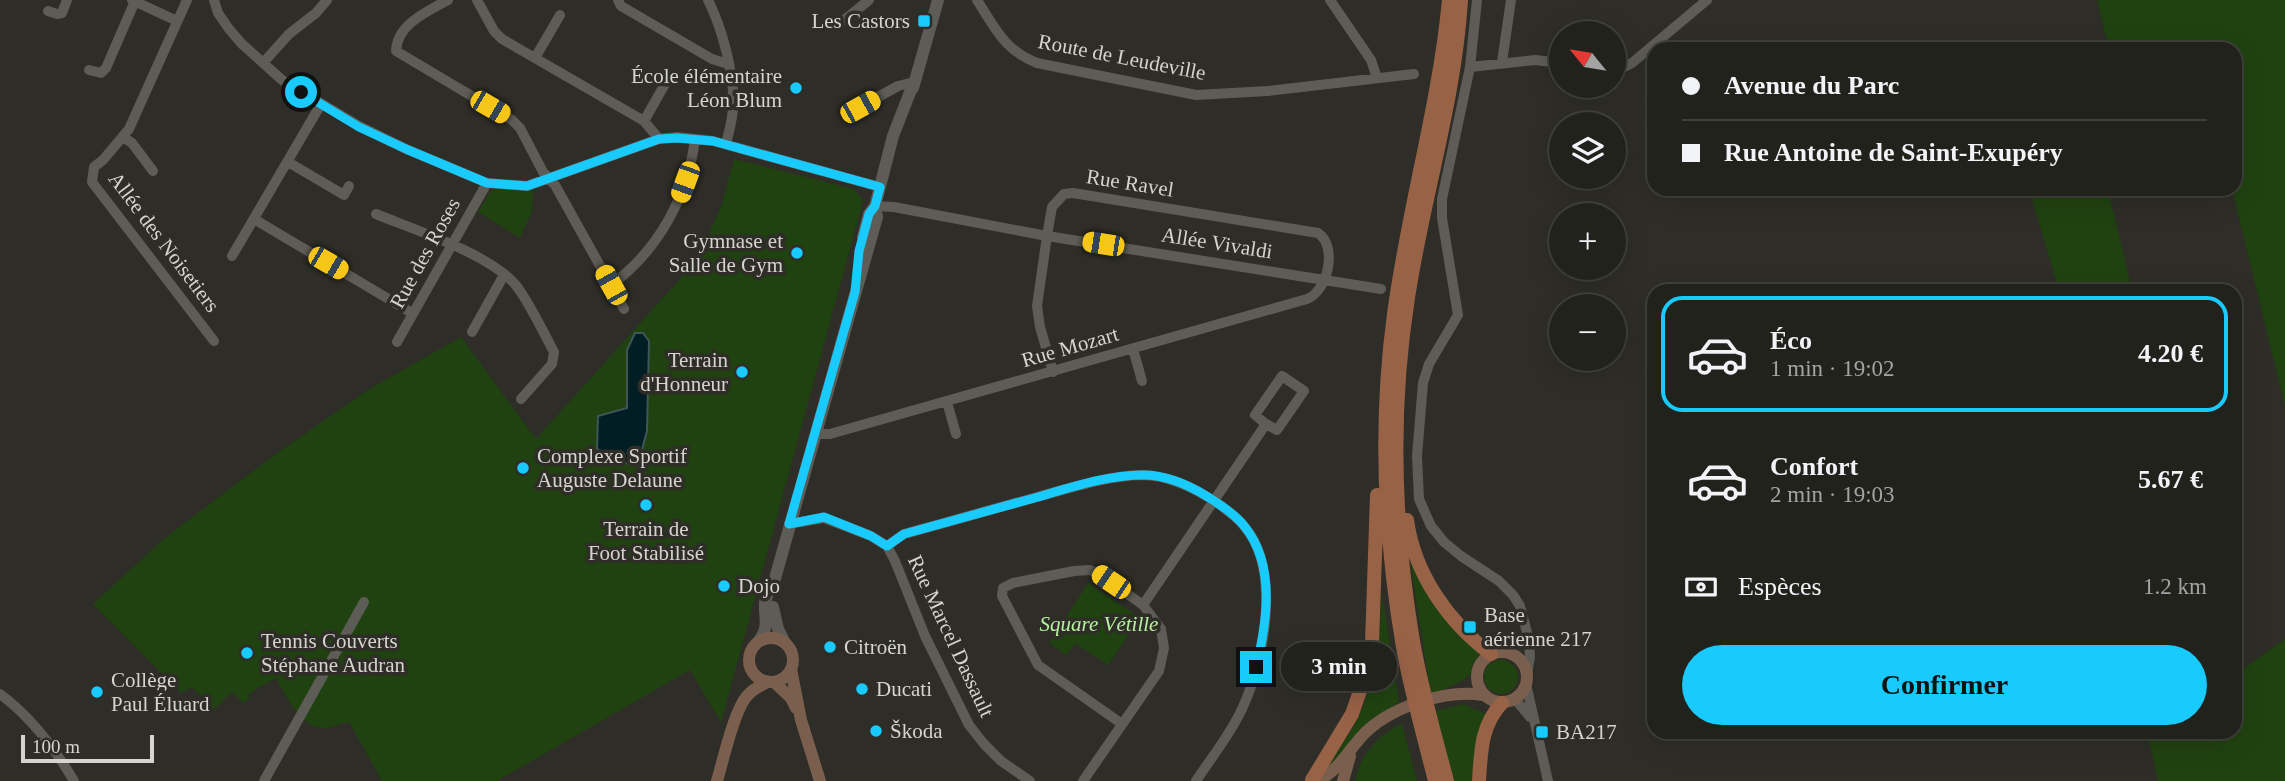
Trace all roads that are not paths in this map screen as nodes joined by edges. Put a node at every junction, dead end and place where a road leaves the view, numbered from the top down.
1 (67, 0) edge
2 (187, 0) edge
3 (214, 0) edge
4 (327, 0) edge
5 (448, 0) edge
6 (477, 0) edge
7 (618, 0) edge
8 (708, 0) edge
9 (869, 0) edge
10 (937, 0) edge
11 (977, 0) edge
12 (1330, 0) edge
13 (1449, 0) edge
14 (1461, 0) edge
15 (1477, 0) edge
16 (1511, 0) edge
17 (1707, 0) edge
18 (134, 1) edge
19 (48, 11) dead end
20 (560, 15) dead end
21 (177, 21) junction
22 (843, 21) dead end
23 (1657, 42) edge
24 (1647, 50) edge
25 (535, 58) junction
26 (1502, 62) junction
27 (1549, 62) edge
28 (263, 63) junction
29 (728, 64) junction
30 (1626, 66) edge
31 (1470, 67) junction
32 (89, 71) dead end
33 (1414, 74) dead end
34 (669, 77) dead end
35 (1377, 78) junction
36 (914, 82) junction
37 (321, 104) junction
38 (860, 107) dead end
39 (644, 121) junction
40 (123, 137) junction
41 (659, 139) junction
42 (695, 139) junction
43 (726, 144) junction
44 (288, 162) junction
45 (153, 171) dead end
46 (550, 179) junction
47 (487, 183) junction
48 (349, 186) dead end
49 (880, 187) junction
50 (875, 206) junction
51 (376, 214) dead end
52 (254, 219) junction
53 (1047, 236) junction
54 (450, 245) junction
55 (232, 256) dead end
56 (505, 275) junction
57 (1325, 279) junction
58 (611, 285) junction
59 (1381, 289) dead end
60 (624, 309) dead end
61 (412, 313) junction
62 (472, 332) dead end
63 (214, 341) dead end
64 (397, 342) dead end
65 (1133, 349) junction
66 (1053, 372) junction
67 (1142, 381) dead end
68 (521, 399) dead end
69 (947, 402) junction
70 (1386, 404) junction
71 (1266, 424) junction
72 (815, 434) junction
73 (957, 434) dead end
74 (1396, 450) junction
75 (1213, 501) junction
76 (789, 524) junction
77 (887, 546) junction
78 (774, 582) junction
79 (364, 602) dead end
80 (1143, 605) junction
81 (760, 641) junction
82 (785, 643) junction
83 (1491, 654) junction
84 (791, 669) junction
85 (751, 670) junction
86 (1476, 673) junction
87 (1527, 679) junction
88 (771, 682) junction
89 (1417, 685) junction
90 (1452, 693) junction
91 (0, 694) edge
92 (1483, 695) junction
93 (1509, 701) junction
94 (1424, 715) junction
95 (801, 720) junction
96 (1533, 722) junction
97 (1122, 724) junction
98 (733, 726) junction
99 (1351, 752) junction
100 (1319, 780) edge
101 (74, 781) edge
102 (264, 781) edge
103 (717, 781) edge
104 (820, 781) edge
105 (1030, 781) edge
106 (1083, 781) edge
107 (1196, 781) edge
108 (1343, 781) edge
109 (1435, 781) edge
110 (1447, 781) edge
111 (1479, 781) edge
112 (1548, 781) edge

1 - 19 street
2 - 21 street, Allée des Noisetiers
3 - 28 street
4 - 28 street
5 - 46 street
6 - 25 street
7 - 29 street
8 - 29 street
9 - 22 street
10 - 36 street
11 - 35 street, Route de Leudeville
12 - 35 street
13 - 70 main road
14 - 74 main road
15 - 31 street
16 - 26 street
17 - 23 street
18 - 21 street
18 - 32 street
20 - 25 street
21 - 40 street, Allée des Noisetiers
24 - 30 street
25 - 39 street
26 - 27 street
26 - 31 street
28 - 37 street
29 - 43 street
31 - 87 street
33 - 35 street, Route de Leudeville
34 - 39 street
36 - 38 street
36 - 49 street
37 - 44 street
37 - 47 street
39 - 41 street
40 - 45 street
40 - 63 street, Allée des Noisetiers
41 - 42 street
41 - 46 street
42 - 43 street
42 - 58 street
43 - 49 street
44 - 48 street
44 - 52 street
46 - 47 street
46 - 58 street
47 - 54 street, Rue des Roses
49 - 50 street
50 - 53 street
50 - 72 street
51 - 54 street
52 - 55 street
52 - 61 street
53 - 57 street, Allée Vivaldi
53 - 57 street, Rue Ravel
53 - 66 street, Rue Ravel
54 - 56 street
54 - 61 street, Rue des Roses
56 - 62 street
56 - 68 street
57 - 59 street, Allée Vivaldi
57 - 65 street, Rue Mozart
58 - 60 street
61 - 64 street, Rue des Roses
65 - 66 street, Rue Mozart
65 - 67 street
66 - 69 street, Rue Mozart
69 - 72 street, Rue Mozart
69 - 73 street
70 - 89 main road
70 - 100 main road
71 - 71 street
71 - 75 street
72 - 76 street
74 - 83 main road
74 - 89 main road
75 - 77 street
75 - 80 street
75 - 107 street
76 - 77 street, Rue Marcel Dassault
76 - 78 street
77 - 105 street, Rue Marcel Dassault
78 - 81 street
78 - 82 street
79 - 102 street
80 - 97 street
80 - 97 street
81 - 82 main road
81 - 85 main road
82 - 84 main road
83 - 86 main road
83 - 87 main road
84 - 88 main road
84 - 95 main road
85 - 88 main road
85 - 98 main road
86 - 90 main road
86 - 92 main road
87 - 93 main road
87 - 96 street
88 - 95 main road
88 - 98 main road
89 - 94 main road
90 - 92 main road
90 - 99 main road
91 - 101 street
92 - 93 main road
93 - 96 street
93 - 111 main road
94 - 109 main road
94 - 110 main road
95 - 104 main road
96 - 112 street
97 - 106 street
98 - 103 main road
99 - 100 main road
99 - 108 main road

